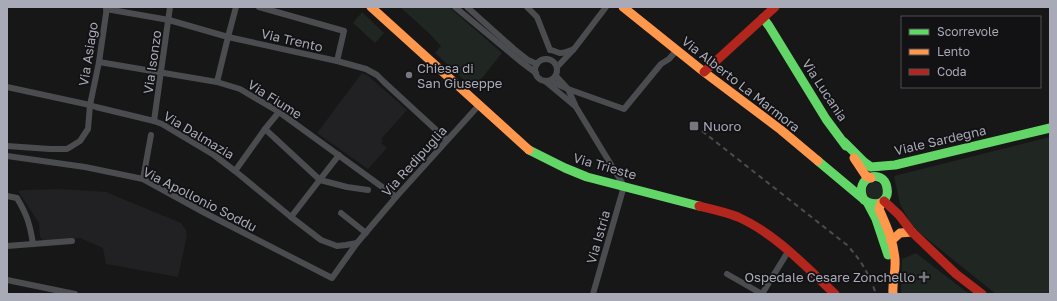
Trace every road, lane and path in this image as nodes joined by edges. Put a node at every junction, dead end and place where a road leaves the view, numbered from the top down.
1 (170, 7) edge
2 (236, 7) edge
3 (259, 7) edge
4 (371, 7) edge
5 (455, 7) edge
6 (467, 7) edge
7 (527, 7) edge
8 (606, 7) edge
9 (623, 7) edge
10 (775, 7) edge
11 (106, 8) edge
12 (763, 18) junction
13 (168, 20) junction
14 (228, 37) junction
15 (574, 49) junction
16 (550, 50) junction
17 (677, 50) junction
18 (543, 59) junction
19 (337, 61) junction
20 (99, 62) junction
21 (537, 64) junction
22 (557, 67) junction
23 (704, 72) junction
24 (162, 73) junction
25 (536, 73) junction
26 (556, 76) junction
27 (548, 81) junction
28 (217, 82) junction
29 (7, 87) edge
30 (568, 89) junction
31 (480, 104) junction
32 (90, 105) junction
33 (576, 107) junction
34 (279, 112) junction
35 (154, 121) junction
36 (1050, 128) edge
37 (265, 129) junction
38 (151, 135) dead end
39 (447, 140) junction
40 (844, 142) junction
41 (7, 146) edge
42 (339, 155) junction
43 (7, 156) edge
44 (894, 165) junction
45 (235, 171) junction
46 (870, 177) junction
47 (143, 179) junction
48 (320, 180) junction
49 (624, 186) junction
50 (368, 190) dead end
51 (7, 196) edge
52 (396, 197) junction
53 (866, 201) junction
54 (882, 202) junction
55 (341, 213) dead end
56 (292, 217) junction
57 (912, 232) junction
58 (366, 233) junction
59 (72, 241) dead end
60 (356, 243) junction
61 (888, 243) junction
62 (33, 244) junction
63 (7, 246) edge
64 (788, 250) junction
65 (728, 274) dead end
66 (7, 280) edge
67 (893, 293) edge
68 (75, 294) edge
69 (593, 294) edge
70 (762, 294) edge
71 (835, 294) edge
72 (982, 294) edge

1 - 13 street, Via Isonzo
2 - 14 street
3 - 19 street
4 - 31 street, Via Trieste
5 - 25 street
6 - 21 street
7 - 16 street
8 - 15 street
9 - 17 street, Via Alberto La Marmora
10 - 12 street
11 - 13 street, Via Trento
11 - 20 street, Via Asiago
12 - 23 street
12 - 40 street, Via Lucania
13 - 14 street, Via Trento
13 - 24 street, Via Isonzo
14 - 19 street, Via Trento
14 - 28 street
15 - 16 street
15 - 22 street
16 - 18 street
17 - 23 street, Via Alberto La Marmora
17 - 30 street
18 - 21 street
18 - 22 street
19 - 39 street, Via Trento
20 - 24 street, Via Fiume
20 - 32 street, Via Asiago
21 - 25 street
22 - 26 street
23 - 53 street, Via Alberto La Marmora
24 - 28 street, Via Fiume
24 - 35 street, Via Isonzo
25 - 27 street
26 - 27 street
26 - 30 street
27 - 30 street
27 - 33 street
28 - 34 street, Via Fiume
29 - 32 street, Via Dalmazia
30 - 33 street
31 - 39 street, Via Redipuglia
31 - 49 street, Via Trieste
32 - 35 street, Via Dalmazia
32 - 41 street, Via Asiago
33 - 49 street
34 - 37 street
34 - 42 street, Via Fiume
35 - 45 street, Via Dalmazia
36 - 44 street, Viale Sardegna
37 - 45 street
37 - 48 street
38 - 47 street
39 - 52 street, Via Redipuglia
40 - 44 street, Viale Sardegna
40 - 46 street, Via Lucania
42 - 48 street
42 - 52 street, Via Fiume
43 - 47 street, Via Apollonio Soddu
44 - 46 street
45 - 56 street, Via Dalmazia
46 - 53 street
46 - 54 street
47 - 60 street, Via Apollonio Soddu
48 - 50 street
48 - 56 street
49 - 64 street, Via Trieste
49 - 69 street, Via Istria
51 - 62 street
52 - 58 street, Via Redipuglia
53 - 54 street
53 - 61 street
54 - 57 street
54 - 61 street
55 - 58 street
56 - 60 street, Via Dalmazia
57 - 61 street
57 - 72 street
58 - 60 street, Via Redipuglia
59 - 62 street
61 - 67 street
62 - 63 street
64 - 70 street
64 - 71 street, Via Trieste
65 - 70 street
66 - 68 street

